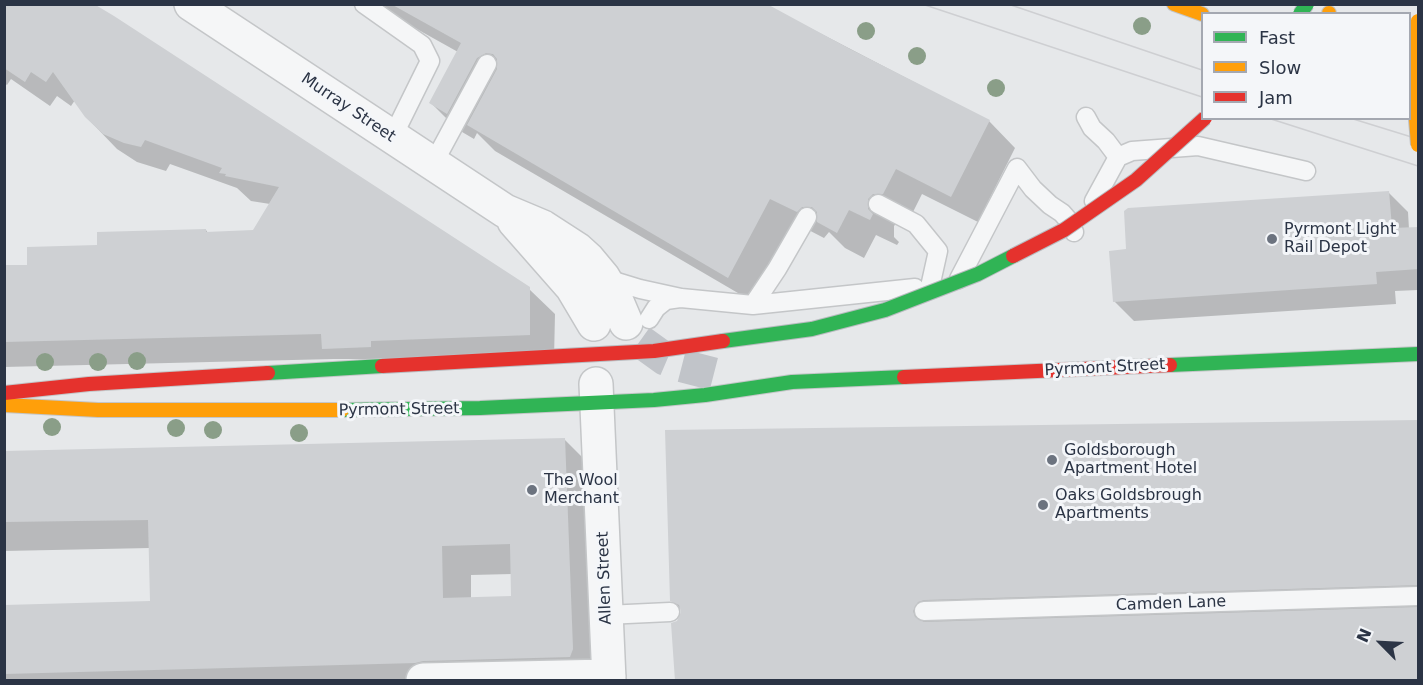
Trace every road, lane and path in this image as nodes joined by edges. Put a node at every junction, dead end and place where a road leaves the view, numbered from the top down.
1 (192, 4) edge
2 (364, 4) edge
3 (1174, 4) edge
4 (1201, 13) edge
5 (1419, 21) edge
6 (488, 64) dead end
7 (1086, 117) dead end
8 (1203, 120) edge
9 (392, 138) junction
10 (1419, 146) edge
11 (1118, 157) junction
12 (433, 164) junction
13 (1306, 171) dead end
14 (878, 204) dead end
15 (505, 211) junction
16 (807, 217) dead end
17 (1075, 233) junction
18 (603, 277) junction
19 (959, 279) junction
20 (572, 287) junction
21 (930, 287) junction
22 (688, 298) junction
23 (753, 305) junction
24 (623, 322) junction
25 (1419, 354) edge
26 (718, 375) tunnel mouth
27 (792, 382) junction
28 (4, 393) edge
29 (596, 393) junction
30 (4, 405) edge
31 (1419, 596) edge
32 (924, 611) dead end
33 (670, 612) dead end
34 (606, 615) junction
35 (609, 678) edge
36 (423, 681) edge

1 - 9 street, Murray Street
2 - 9 lane
3 - 4 main road
5 - 10 main road, bridge
6 - 12 lane
7 - 11 lane
8 - 28 main road, bridge
9 - 12 street, Murray Street
11 - 13 lane
11 - 17 lane
12 - 15 street, Murray Street
14 - 21 lane
15 - 18 street, Murray Street
15 - 20 street, Murray Street
16 - 23 lane
17 - 19 lane
17 - 19 lane
18 - 20 street
18 - 22 lane
18 - 24 street, Murray Street
19 - 21 lane
20 - 24 street, Murray Street
21 - 23 lane
22 - 23 lane
22 - 24 lane
25 - 27 main road, Pyrmont Street
26 - 27 street, Pyrmont Street
27 - 29 main road, Pyrmont Street
29 - 30 main road, Pyrmont Street
29 - 34 street, Allen Street
31 - 32 lane, Camden Lane
33 - 34 lane
34 - 35 street, Allen Street
35 - 36 street

